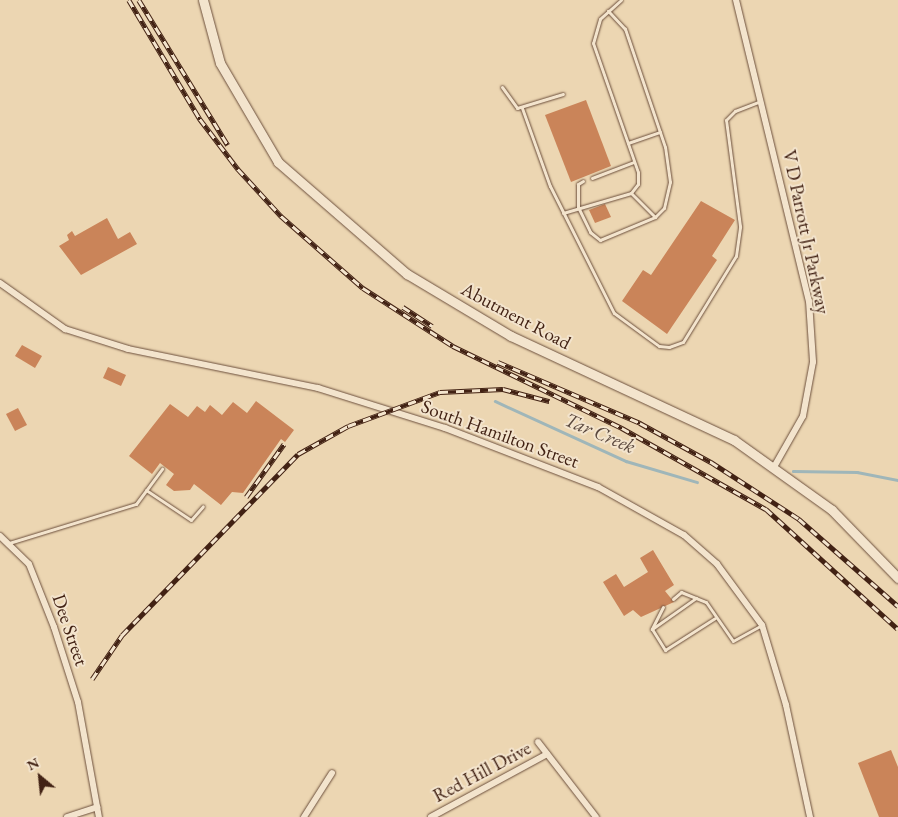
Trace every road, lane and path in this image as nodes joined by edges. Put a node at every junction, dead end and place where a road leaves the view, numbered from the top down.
1 (203, 0) edge
2 (622, 0) edge
3 (736, 0) edge
4 (608, 11) junction
5 (502, 87) dead end
6 (563, 94) dead end
7 (761, 100) junction
8 (522, 108) junction
9 (660, 132) junction
10 (628, 143) junction
11 (634, 162) junction
12 (592, 178) dead end
13 (583, 181) dead end
14 (631, 193) junction
15 (578, 206) junction
16 (563, 213) junction
17 (655, 218) junction
18 (0, 284) edge
19 (774, 467) junction
20 (162, 469) dead end
21 (146, 490) junction
22 (202, 506) dead end
23 (0, 536) edge
24 (9, 543) junction
25 (898, 578) edge
26 (696, 598) junction
27 (673, 599) dead end
28 (663, 607) dead end
29 (715, 618) junction
30 (762, 625) junction
31 (652, 629) junction
32 (538, 742) dead end
33 (547, 754) junction
34 (332, 773) dead end
35 (97, 808) junction
36 (67, 817) edge
37 (99, 817) edge
38 (304, 817) edge
39 (431, 817) edge
40 (596, 817) edge
41 (810, 817) edge

1 - 19 main road, Abutment Road
2 - 4 lane
3 - 7 street, V D Parrott Jr Parkway
4 - 9 lane
4 - 10 lane
5 - 8 lane
6 - 8 lane
7 - 16 lane
7 - 19 street, V D Parrott Jr Parkway
8 - 16 lane
9 - 10 lane
9 - 17 lane
10 - 11 lane
11 - 12 lane
11 - 14 lane
13 - 15 lane
14 - 15 lane
14 - 17 lane
15 - 16 lane
15 - 17 lane
18 - 30 street, South Hamilton Street
19 - 25 main road, Abutment Road
20 - 21 lane
21 - 22 lane
21 - 24 lane
23 - 24 street, Dee Street
24 - 35 street, Dee Street
26 - 27 lane
26 - 29 lane
26 - 31 lane
28 - 31 lane
29 - 30 lane
29 - 31 lane
30 - 41 street, South Hamilton Street
32 - 33 street, Red Hill Drive
33 - 39 street, Red Hill Drive
33 - 40 street, Red Hill Drive
34 - 38 street
35 - 36 street
35 - 37 street, Dee Street

